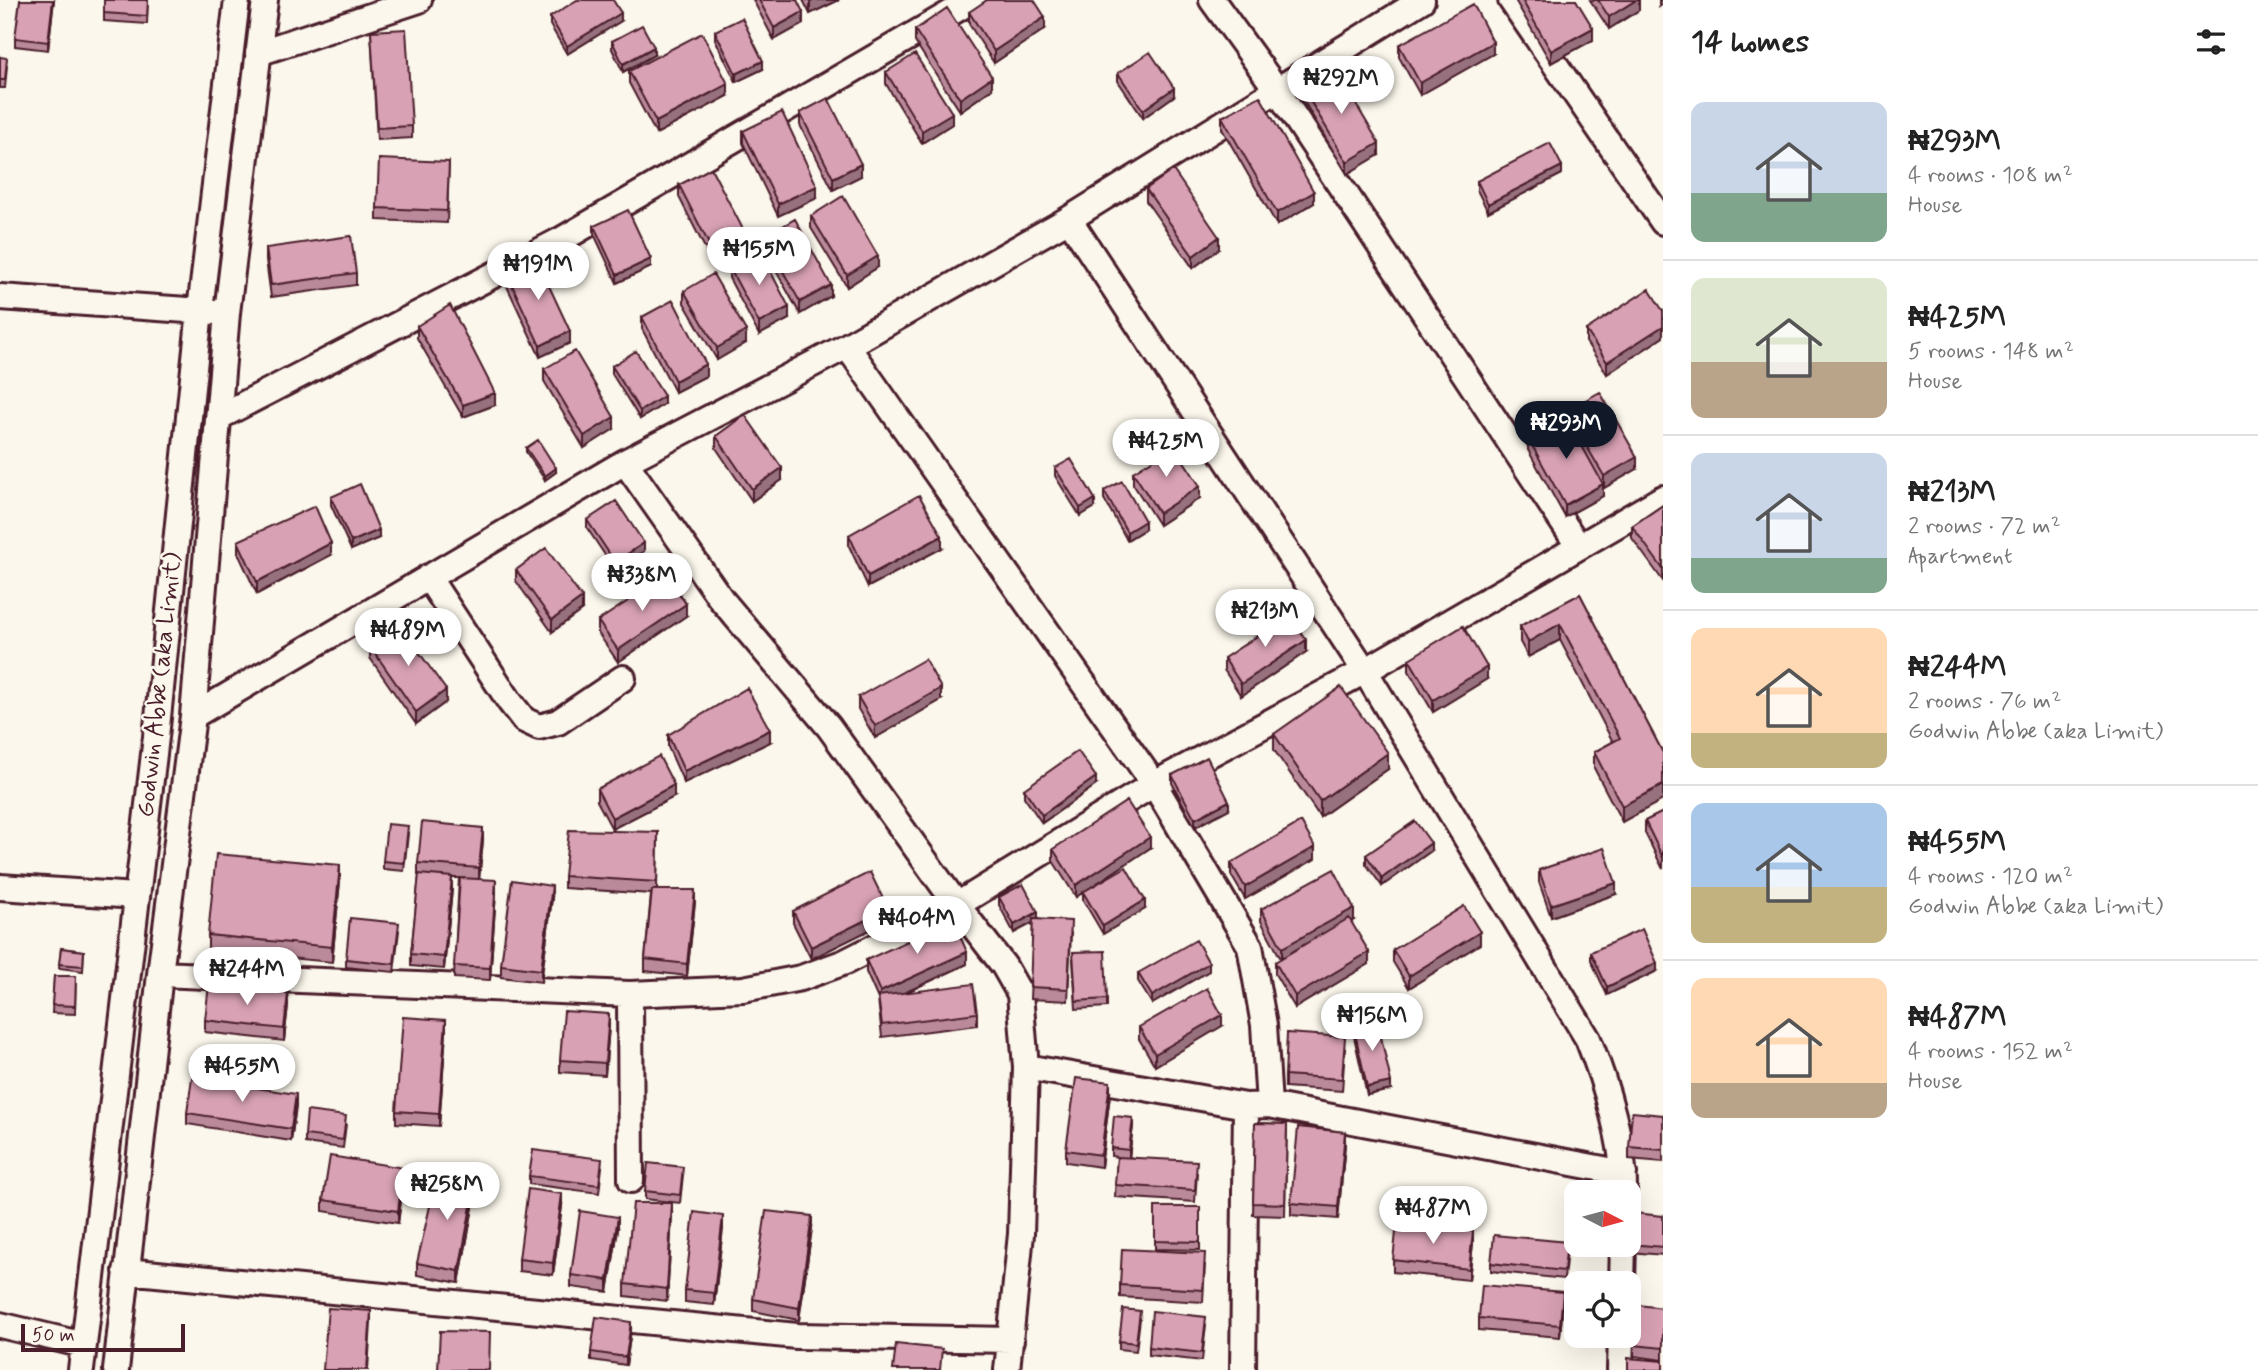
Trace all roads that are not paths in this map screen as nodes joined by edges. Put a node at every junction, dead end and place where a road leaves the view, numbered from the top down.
1 (237, 0) edge
2 (265, 0) edge
3 (419, 0) edge
4 (973, 0) edge
5 (1212, 0) edge
6 (1422, 0) edge
7 (1511, 0) edge
8 (258, 53) junction
9 (1277, 90) junction
10 (1069, 219) junction
11 (1663, 222) edge
12 (0, 297) edge
13 (200, 310) junction
14 (227, 313) junction
15 (847, 346) junction
16 (219, 417) junction
17 (625, 461) junction
18 (1663, 498) edge
19 (1579, 547) junction
20 (428, 577) junction
21 (165, 652) junction
22 (196, 654) junction
23 (1365, 671) junction
24 (623, 678) dead end
25 (193, 716) junction
26 (1154, 784) junction
27 (0, 887) edge
28 (136, 896) junction
29 (957, 905) junction
30 (160, 974) junction
31 (630, 994) junction
32 (1026, 1068) junction
33 (1257, 1105) junction
34 (631, 1180) dead end
35 (1614, 1180) edge
36 (1624, 1180) edge
37 (126, 1271) junction
38 (0, 1325) edge
39 (1011, 1340) junction
40 (83, 1345) junction
41 (1620, 1348) edge
42 (81, 1370) edge
43 (116, 1370) edge
44 (1007, 1370) edge
45 (1243, 1370) edge
46 (1620, 1370) edge

1 - 13 street, Godwin Abbe (aka Limit)
2 - 8 street, Godwin Abbe (aka Limit)
3 - 8 street
4 - 16 street
5 - 9 street
6 - 9 street
7 - 11 street
8 - 14 street, Godwin Abbe (aka Limit)
9 - 10 street
9 - 19 street
10 - 15 street
10 - 23 street
12 - 13 street
13 - 14 street
13 - 21 street, Godwin Abbe (aka Limit)
14 - 16 street, Godwin Abbe (aka Limit)
15 - 17 street
15 - 26 street
16 - 22 street, Godwin Abbe (aka Limit)
17 - 20 street
17 - 29 street
18 - 19 street
19 - 23 street
20 - 24 street
20 - 25 street
21 - 22 street
21 - 28 street, Godwin Abbe (aka Limit)
22 - 25 street, Godwin Abbe (aka Limit)
23 - 26 street
23 - 36 street
25 - 30 street, Godwin Abbe (aka Limit)
26 - 29 street
26 - 33 street
27 - 28 street
28 - 40 street, Godwin Abbe (aka Limit)
29 - 31 street
29 - 32 street
30 - 31 street
30 - 37 street, Godwin Abbe (aka Limit)
31 - 34 street
32 - 33 street
32 - 39 street
33 - 35 street
33 - 45 street
37 - 39 street
37 - 43 street, Godwin Abbe (aka Limit)
38 - 40 street
39 - 44 street
40 - 42 street, Godwin Abbe (aka Limit)
41 - 46 street

